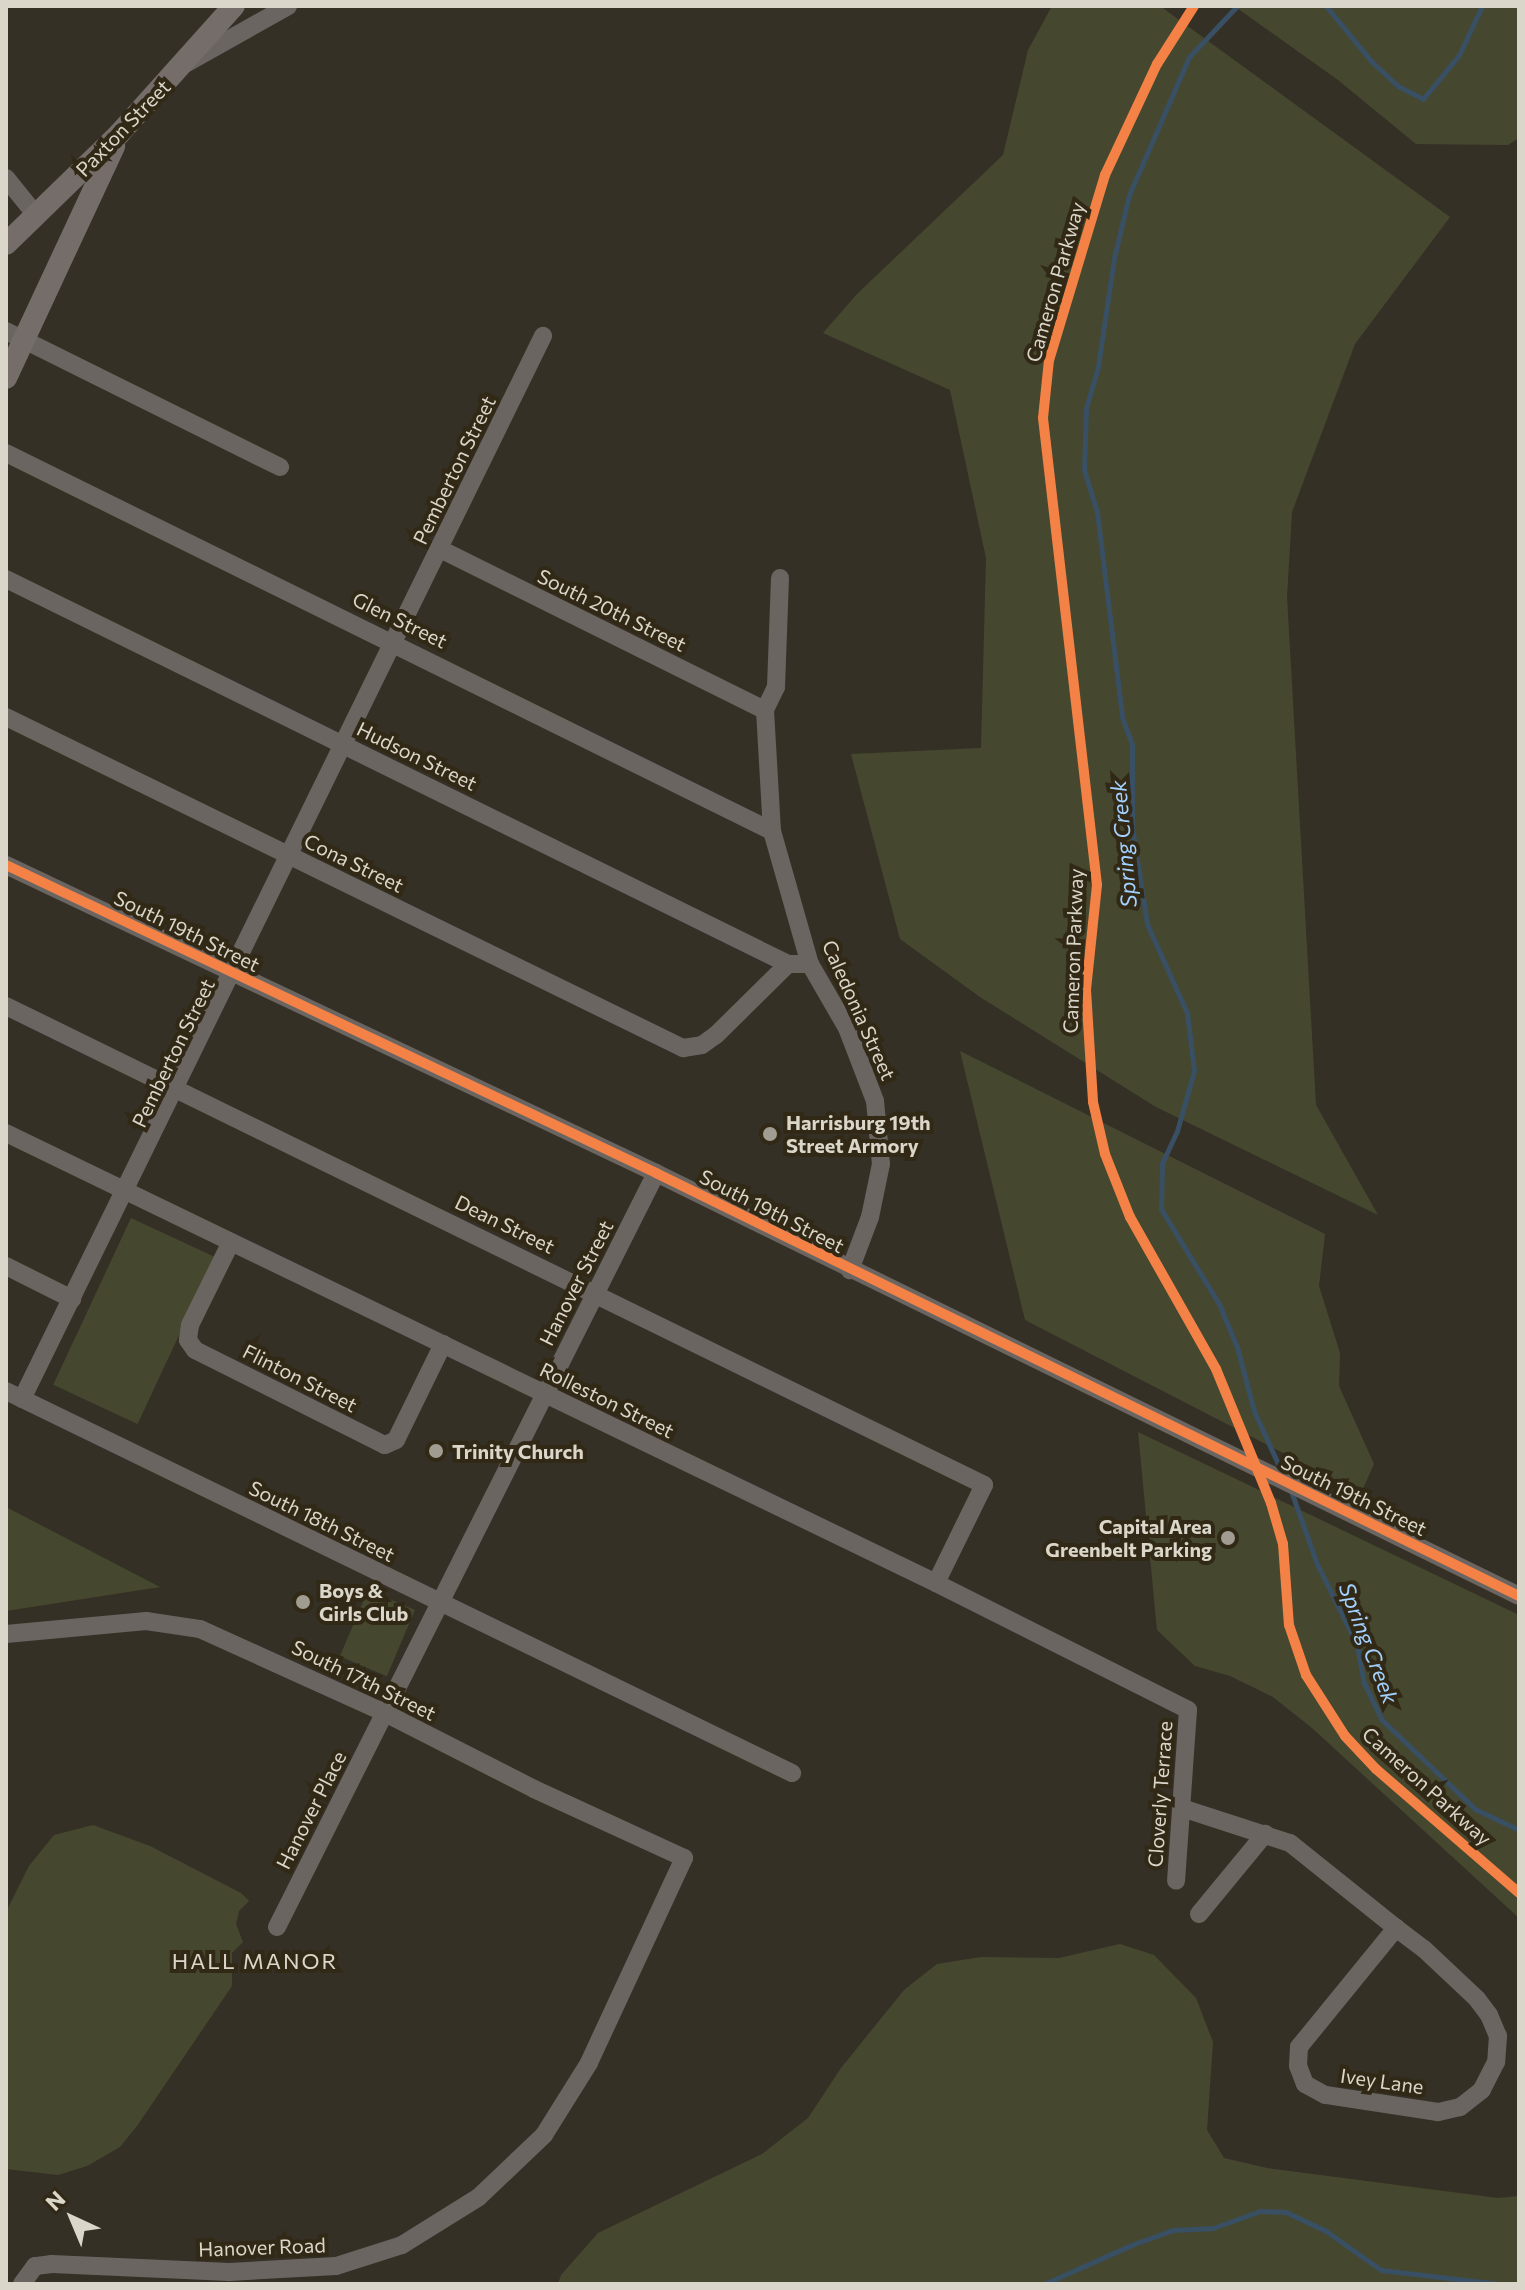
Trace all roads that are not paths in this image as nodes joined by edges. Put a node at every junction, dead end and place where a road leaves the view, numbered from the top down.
1 (234, 6) edge
2 (288, 6) edge
3 (181, 66) junction
4 (119, 134) junction
5 (6, 178) edge
6 (36, 215) junction
7 (6, 244) edge
8 (15, 335) edge
9 (543, 336) dead end
10 (6, 378) edge
11 (6, 453) edge
12 (280, 467) dead end
13 (440, 549) junction
14 (780, 578) dead end
15 (6, 579) edge
16 (394, 642) junction
17 (765, 710) junction
18 (6, 717) edge
19 (344, 745) junction
20 (772, 831) junction
21 (290, 856) junction
22 (6, 865) edge
23 (788, 964) junction
24 (810, 964) junction
25 (232, 973) junction
26 (6, 1006) edge
27 (176, 1088) junction
28 (6, 1133) edge
29 (656, 1173) junction
30 (125, 1191) junction
31 (230, 1244) junction
32 (6, 1266) edge
33 (850, 1270) junction
34 (595, 1293) junction
35 (72, 1299) junction
36 (443, 1344) junction
37 (544, 1394) junction
38 (14, 1395) edge
39 (936, 1583) junction
40 (1519, 1596) edge
41 (439, 1603) junction
42 (6, 1634) edge
43 (1188, 1710) joint
44 (385, 1713) junction
45 (792, 1773) dead end
46 (1182, 1808) junction
47 (1265, 1834) junction
48 (684, 1858) joint
49 (1176, 1881) dead end
50 (1199, 1914) dead end
51 (277, 1927) dead end
52 (1396, 1928) junction
53 (22, 2284) edge

1 - 3 main road, Paxton Street
2 - 3 street
3 - 4 main road, Paxton Street
4 - 6 main road, Paxton Street
4 - 8 main road
5 - 6 street
6 - 7 main road, Paxton Street
8 - 10 main road
8 - 12 street
9 - 13 street, Pemberton Street
11 - 16 street, Glen Street
13 - 16 street, Pemberton Street
13 - 17 street, South 20th Street
14 - 17 street, Caledonia Street
15 - 19 street, Hudson Street
16 - 19 street, Pemberton Street
16 - 20 street, Glen Street
17 - 20 street, Caledonia Street
18 - 21 street, Cona Street
19 - 21 street, Pemberton Street
19 - 23 street, Hudson Street
20 - 24 street, Caledonia Street
21 - 23 street, Cona Street
21 - 25 street, Pemberton Street
22 - 25 street, South 19th Street
23 - 24 street, Hudson Street
24 - 33 street, Caledonia Street
25 - 27 street, Pemberton Street
25 - 29 street, South 19th Street
26 - 27 street, Dean Street
27 - 30 street, Pemberton Street
27 - 34 street, Dean Street
28 - 30 street, Rolleston Street
29 - 33 street, South 19th Street
29 - 34 street, Hanover Street
30 - 31 street, Rolleston Street
30 - 35 street, Pemberton Street
31 - 36 street, Rolleston Street
31 - 36 street, Flinton Street
32 - 35 street
33 - 40 street, South 19th Street
34 - 37 street, Hanover Street
34 - 39 street, Dean Street
35 - 38 street, Pemberton Street
36 - 37 street, Rolleston Street
37 - 39 street, Rolleston Street
37 - 41 street, Hanover Street
38 - 41 street, South 18th Street
39 - 43 street, Rolleston Street
41 - 44 street, Hanover Street
41 - 45 street, South 18th Street
42 - 44 street, South 17th Street
43 - 46 street, Cloverly Terrace
44 - 48 street, South 17th Street
44 - 51 street, Hanover Place
46 - 47 street, Ivey Lane
46 - 49 street, Cloverly Terrace
47 - 50 street
47 - 52 street, Ivey Lane
48 - 53 street, Hanover Road
52 - 52 street, Ivey Lane

